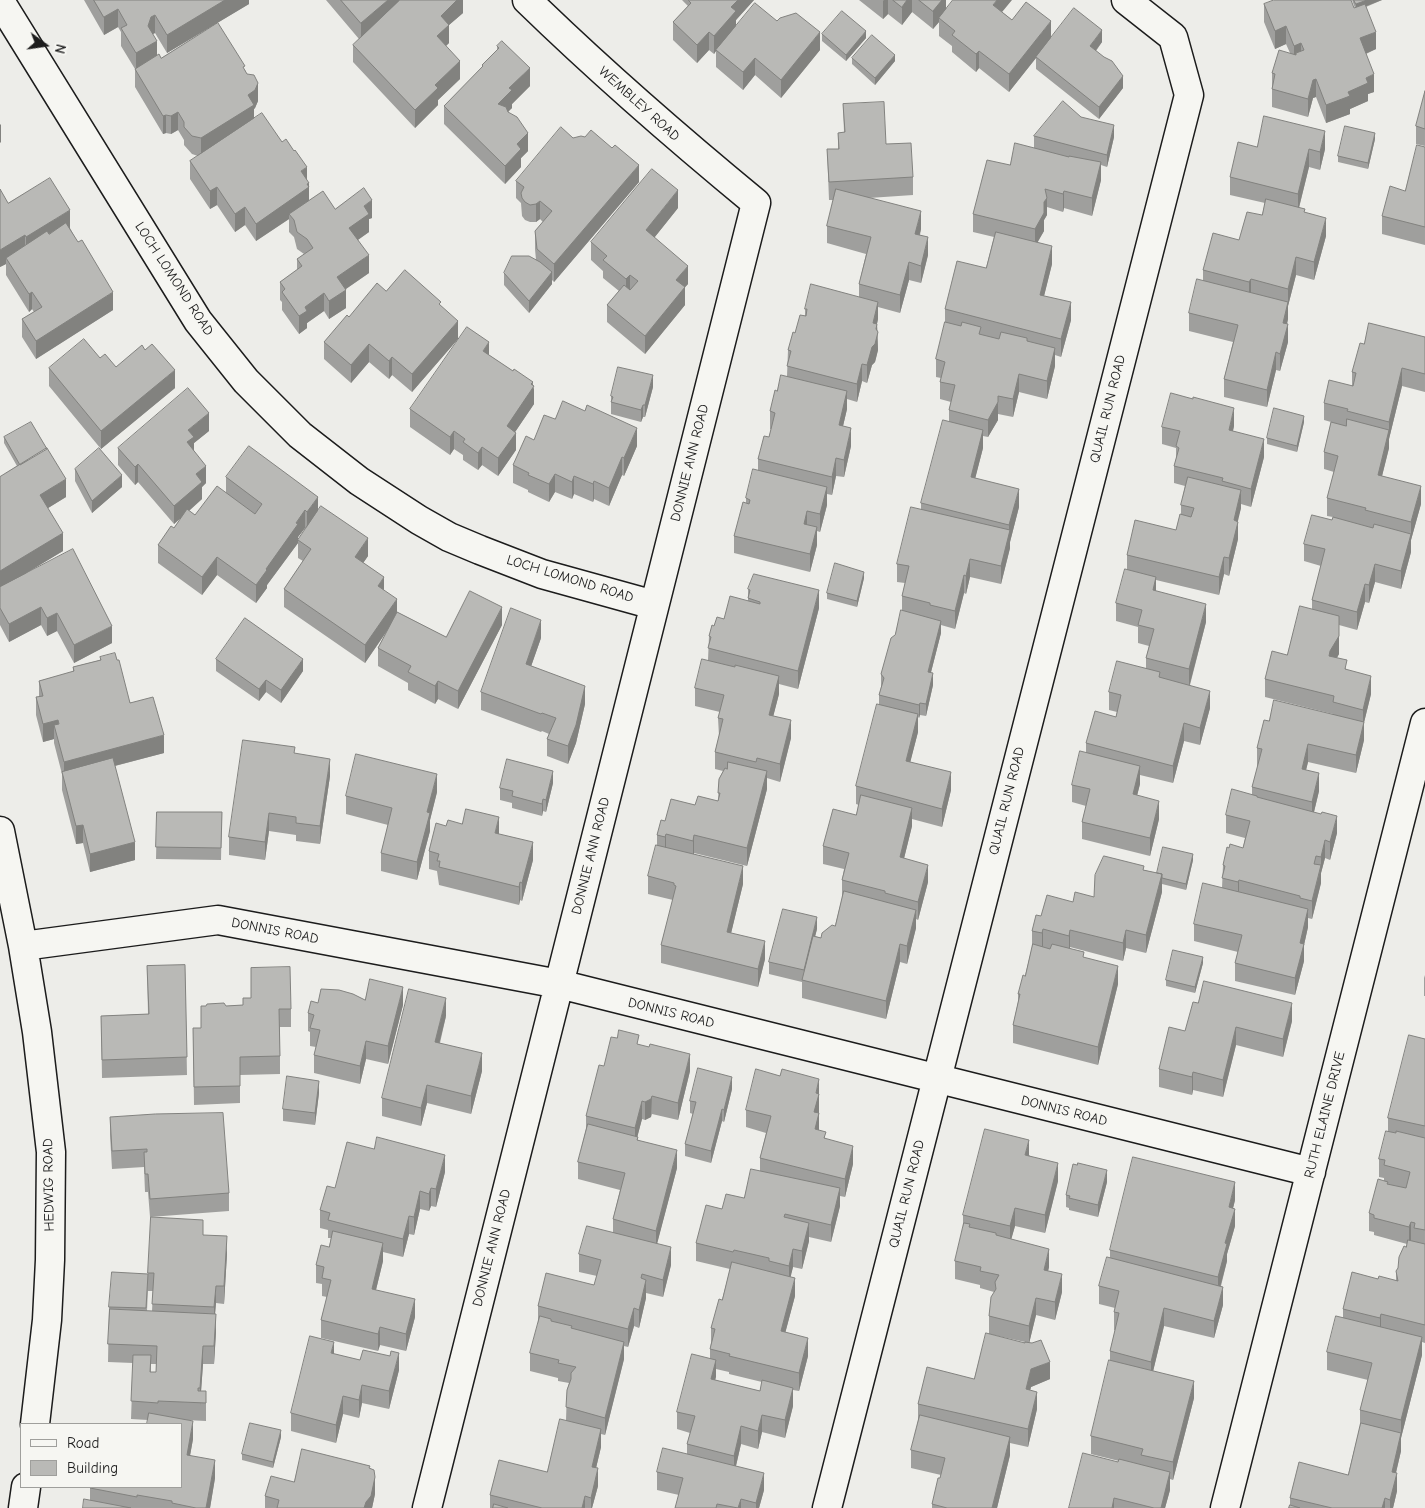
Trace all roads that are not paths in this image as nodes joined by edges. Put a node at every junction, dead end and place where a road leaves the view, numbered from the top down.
1 (527, 0) edge
2 (1126, 0) edge
3 (0, 2) edge
4 (756, 203) joint
5 (654, 605) junction
6 (1425, 723) edge
7 (0, 831) edge
8 (23, 946) junction
9 (559, 984) junction
10 (936, 1079) junction
11 (1311, 1172) junction
12 (35, 1423) edge
13 (26, 1488) edge
14 (23, 1508) edge
15 (427, 1508) edge
16 (827, 1508) edge
17 (1225, 1508) edge

1 - 4 street, WEMBLEY ROAD
2 - 10 street, QUAIL RUN ROAD
3 - 5 street, LOCH LOMOND ROAD
4 - 5 street, DONNIE ANN ROAD
5 - 9 street, DONNIE ANN ROAD
6 - 11 street, RUTH ELAINE DRIVE
7 - 8 street, HEDWIG ROAD
8 - 9 street, DONNIS ROAD
8 - 12 street, HEDWIG ROAD
9 - 10 street, DONNIS ROAD
9 - 15 street, DONNIE ANN ROAD
10 - 11 street, DONNIS ROAD
10 - 16 street, QUAIL RUN ROAD
11 - 17 street, RUTH ELAINE DRIVE
13 - 14 street

